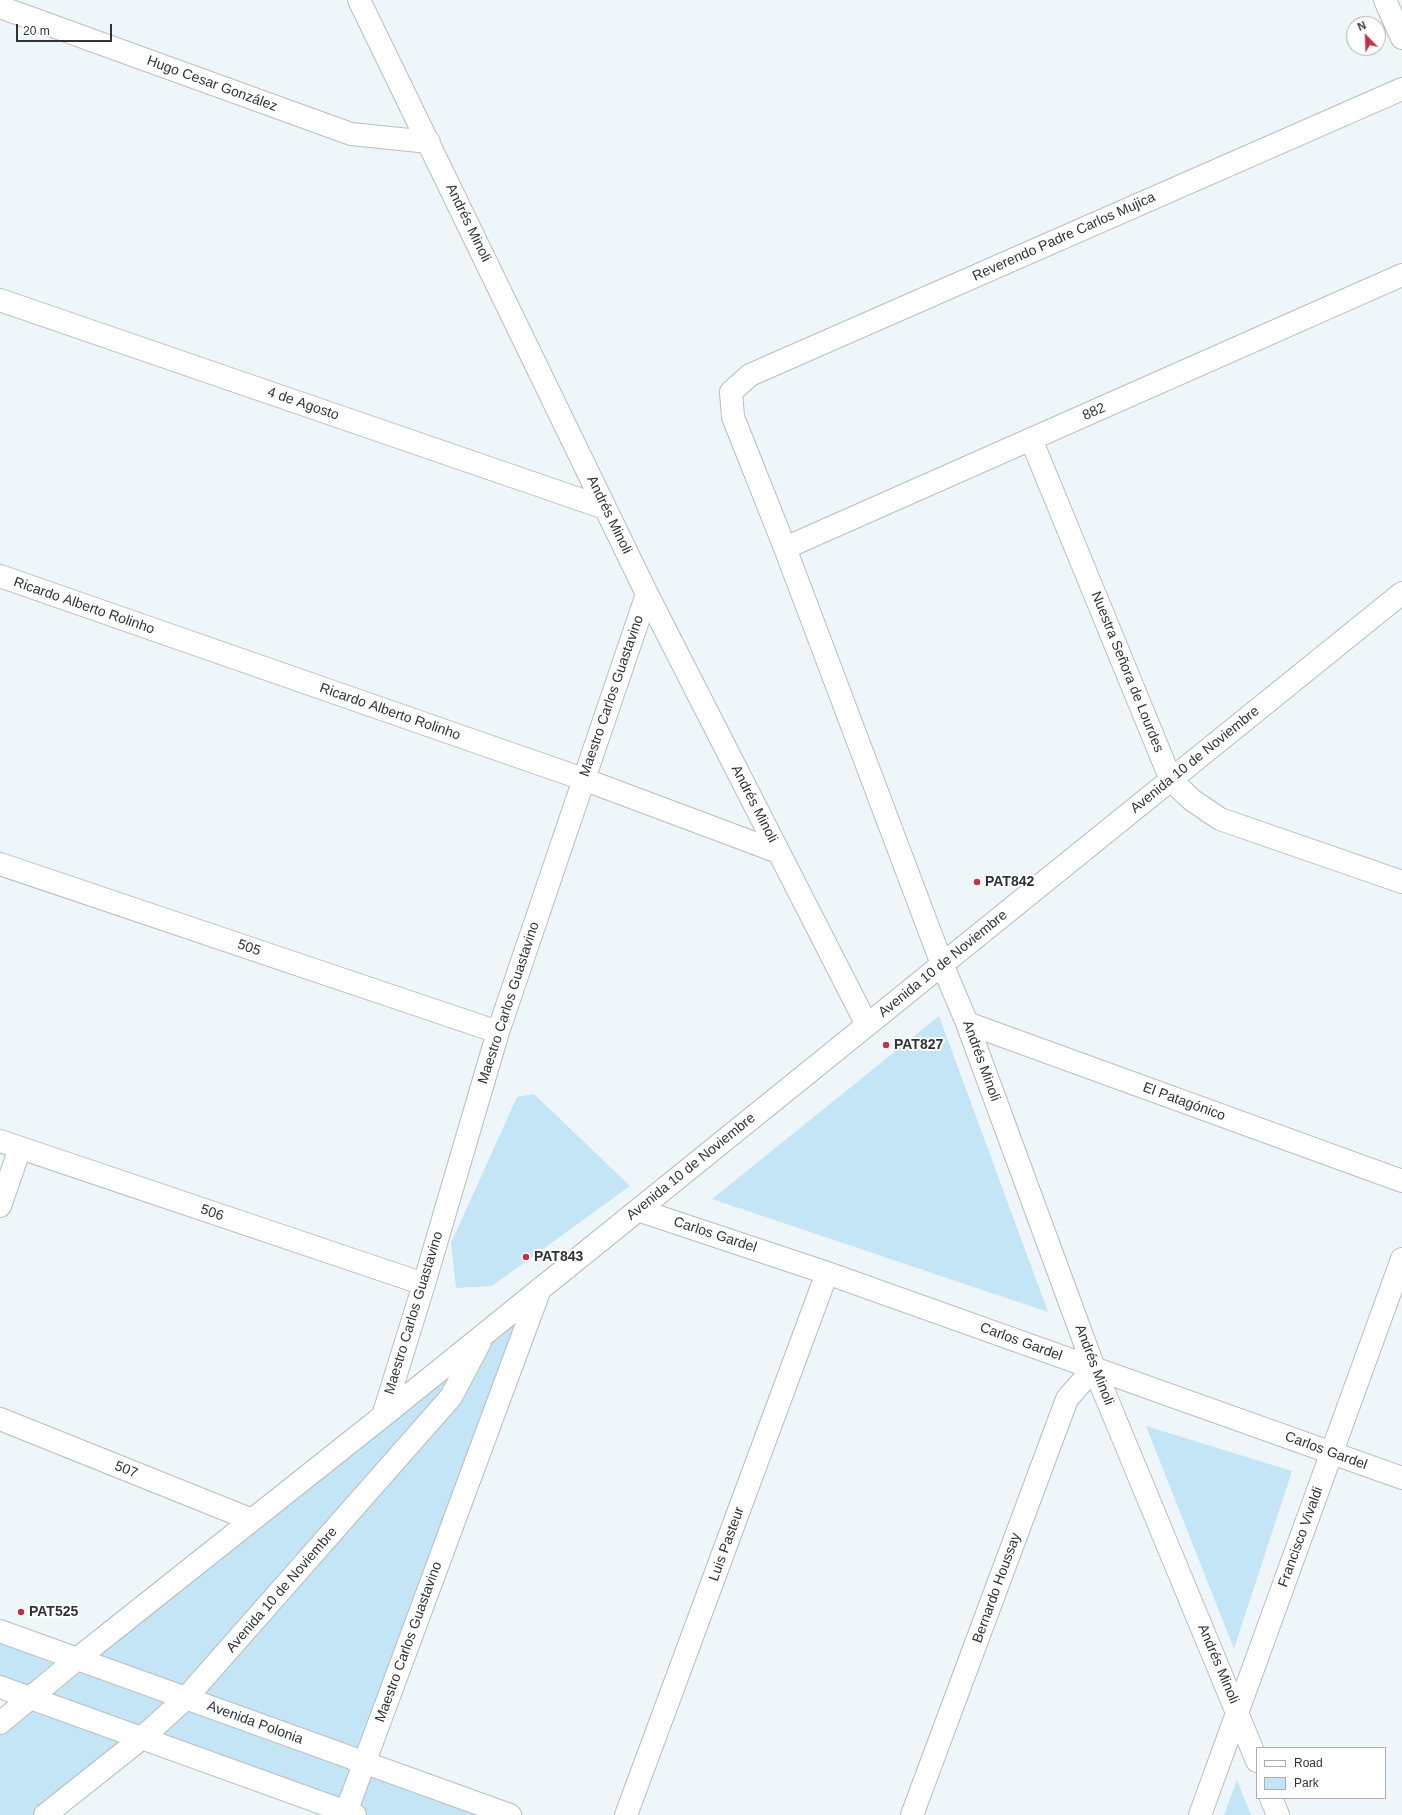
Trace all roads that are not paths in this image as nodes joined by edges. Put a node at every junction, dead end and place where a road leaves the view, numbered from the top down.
1 (359, 0) edge
2 (1385, 0) edge
3 (0, 7) edge
4 (1402, 38) edge
5 (1402, 89) edge
6 (429, 142) junction
7 (1402, 275) edge
8 (0, 300) edge
9 (731, 392) joint
10 (1031, 440) junction
11 (605, 508) junction
12 (785, 548) junction
13 (0, 576) edge
14 (1402, 593) edge
15 (646, 594) junction
16 (583, 779) junction
17 (1171, 780) junction
18 (778, 852) junction
19 (0, 864) edge
20 (1402, 882) edge
21 (942, 964) junction
22 (967, 1023) junction
23 (867, 1025) junction
24 (498, 1032) junction
25 (0, 1141) edge
26 (20, 1148) junction
27 (1402, 1181) edge
28 (0, 1206) edge
29 (638, 1210) junction
30 (1402, 1259) edge
31 (827, 1273) junction
32 (424, 1284) junction
33 (540, 1289) junction
34 (484, 1334) junction
35 (1094, 1368) junction
36 (383, 1416) junction
37 (0, 1419) edge
38 (1332, 1453) junction
39 (1402, 1478) edge
40 (252, 1520) junction
41 (0, 1632) edge
42 (77, 1659) junction
43 (0, 1686) edge
44 (31, 1698) junction
45 (186, 1698) junction
46 (1238, 1712) junction
47 (0, 1723) edge
48 (142, 1738) junction
49 (1256, 1758) edge
50 (364, 1762) junction
51 (1271, 1799) edge
52 (349, 1814) edge
53 (45, 1815) edge
54 (510, 1815) edge
55 (626, 1815) edge
56 (912, 1815) edge
57 (1200, 1815) edge
58 (1278, 1815) edge

1 - 6 street, Andrés Minoli
2 - 4 street
3 - 6 street, Hugo Cesar González
5 - 9 street, Reverendo Padre Carlos Mujica
6 - 11 street, Andrés Minoli
7 - 10 street, 882
8 - 11 street, 4 de Agosto
9 - 12 street, Andrés Minoli
10 - 12 street, 882
10 - 17 street, Nuestra Señora de Lourdes
11 - 15 street, Andrés Minoli
12 - 21 street, Andrés Minoli
13 - 16 street, Ricardo Alberto Rolinho
14 - 17 street, Avenida 10 de Noviembre
15 - 16 street, Maestro Carlos Guastavino
15 - 18 street, Andrés Minoli
16 - 18 street, Ricardo Alberto Rolinho
16 - 24 street, Maestro Carlos Guastavino
17 - 20 street, Nuestra Señora de Lourdes
17 - 21 street, Avenida 10 de Noviembre
18 - 23 street, Andrés Minoli
19 - 24 street, 505
21 - 22 street, Andrés Minoli
21 - 23 street, Avenida 10 de Noviembre
22 - 27 street, El Patagónico
22 - 35 street, Andrés Minoli
23 - 29 street, Avenida 10 de Noviembre
24 - 32 street, Maestro Carlos Guastavino
25 - 26 street, 506
26 - 28 street
26 - 32 street, 506
29 - 31 street, Carlos Gardel
29 - 33 street, Avenida 10 de Noviembre
30 - 38 street, Francisco Vivaldi
31 - 35 street, Carlos Gardel
31 - 55 street, Luis Pasteur
32 - 36 street, Maestro Carlos Guastavino
33 - 34 street, Avenida 10 de Noviembre
33 - 50 street, Maestro Carlos Guastavino
34 - 36 street, Avenida 10 de Noviembre
34 - 45 street, Avenida 10 de Noviembre
35 - 38 street, Carlos Gardel
35 - 46 street, Andrés Minoli
35 - 56 street, Bernardo Houssay
36 - 40 street, Avenida 10 de Noviembre
37 - 40 street, 507
38 - 39 street, Carlos Gardel
38 - 46 street, Francisco Vivaldi
40 - 42 street, Avenida 10 de Noviembre
41 - 42 street, Avenida Polonia
42 - 44 street, Avenida 10 de Noviembre
42 - 45 street, Avenida Polonia
43 - 44 street
44 - 47 street, Avenida 10 de Noviembre
44 - 48 street
45 - 48 street, Avenida 10 de Noviembre
45 - 50 street, Avenida Polonia
46 - 49 street, Andrés Minoli
46 - 57 street, Francisco Vivaldi
48 - 52 street
48 - 53 street, Avenida 10 de Noviembre
50 - 52 street, Maestro Carlos Guastavino
50 - 54 street, Avenida Polonia
51 - 58 street

